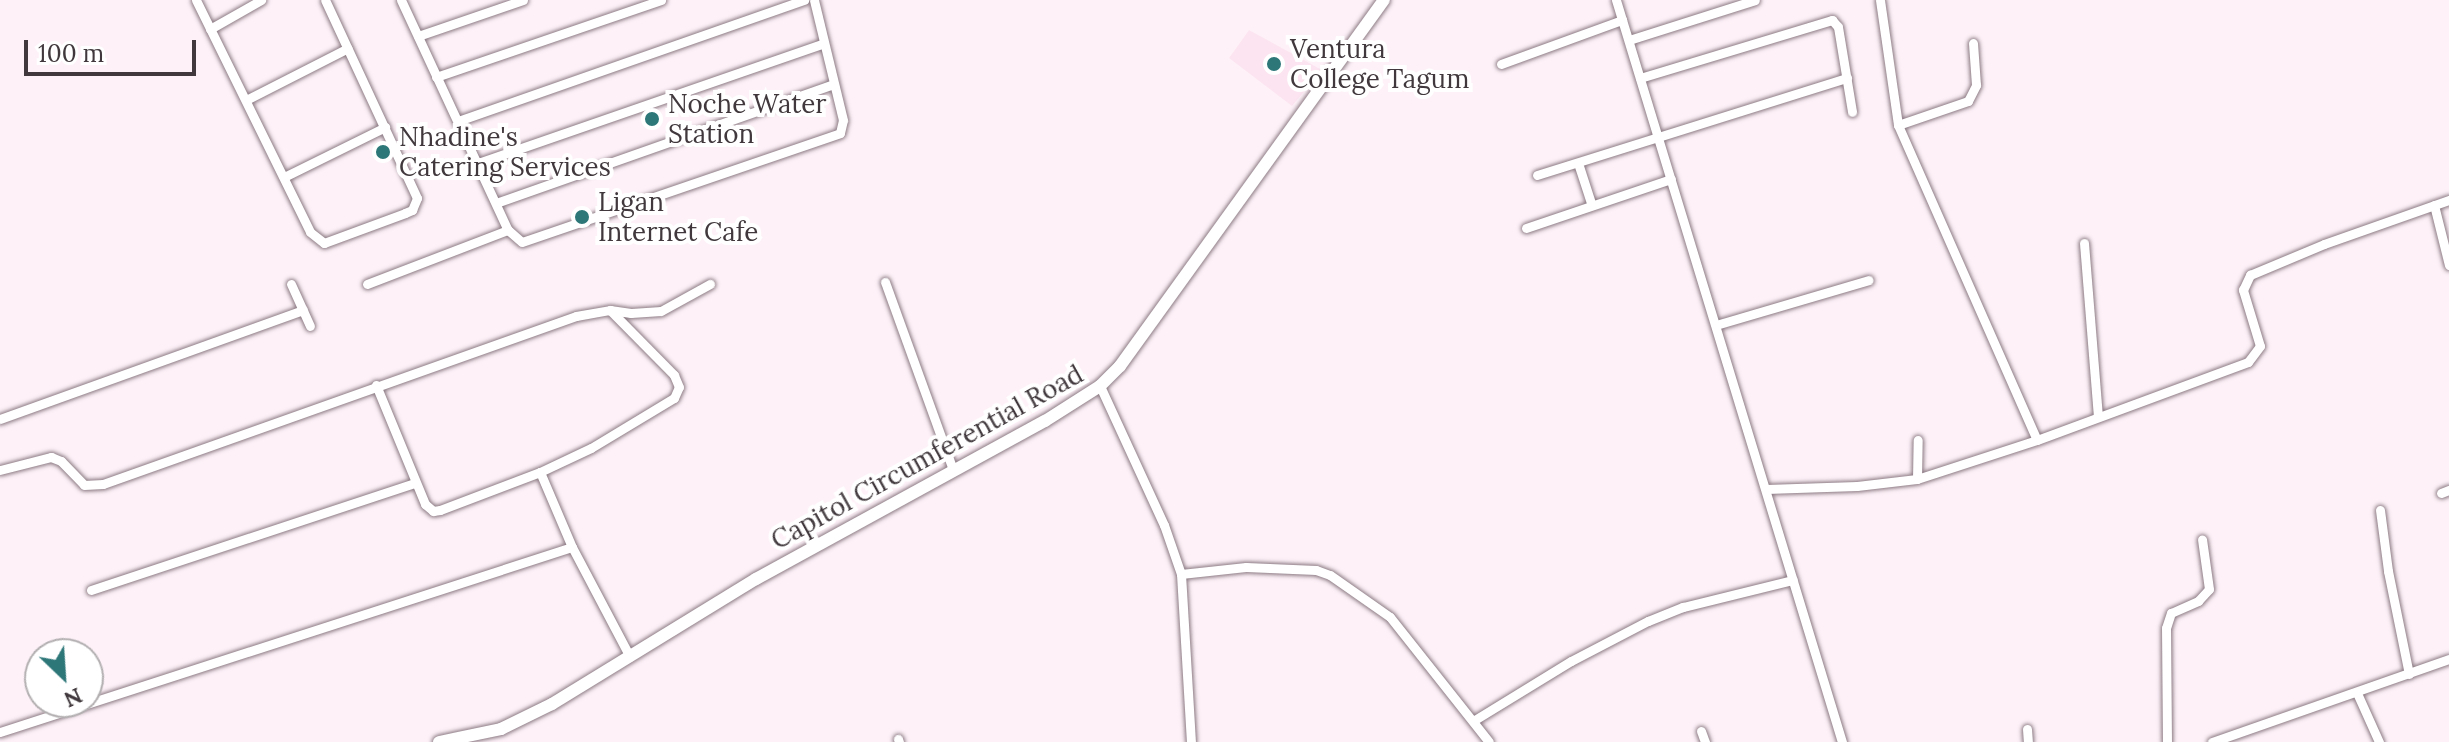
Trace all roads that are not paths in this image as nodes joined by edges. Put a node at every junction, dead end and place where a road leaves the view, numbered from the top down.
1 (196, 0) edge
2 (261, 0) edge
3 (325, 0) edge
4 (401, 0) edge
5 (523, 0) edge
6 (661, 0) edge
7 (804, 0) edge
8 (814, 0) edge
9 (1384, 0) edge
10 (1616, 0) edge
11 (1755, 0) edge
12 (1880, 0) edge
13 (1622, 20) junction
14 (210, 29) junction
15 (418, 36) junction
16 (1629, 40) junction
17 (824, 43) junction
18 (1973, 43) dead end
19 (348, 48) junction
20 (1501, 64) dead end
21 (436, 77) junction
22 (1640, 78) junction
23 (1847, 78) junction
24 (834, 84) junction
25 (246, 100) junction
26 (1852, 112) dead end
27 (458, 121) junction
28 (1898, 125) junction
29 (385, 127) junction
30 (1658, 139) junction
31 (478, 163) junction
32 (1578, 163) junction
33 (1537, 175) dead end
34 (284, 177) junction
35 (1671, 179) junction
36 (2449, 200) edge
37 (496, 203) junction
38 (1591, 203) junction
39 (2434, 205) junction
40 (1526, 228) dead end
41 (508, 230) junction
42 (2084, 243) dead end
43 (2449, 265) edge
44 (1869, 280) dead end
45 (885, 282) dead end
46 (291, 284) dead end
47 (367, 284) dead end
48 (710, 284) dead end
49 (303, 310) junction
50 (610, 310) junction
51 (1716, 325) junction
52 (310, 326) dead end
53 (376, 385) junction
54 (1100, 386) junction
55 (2098, 416) junction
56 (0, 419) edge
57 (1918, 440) dead end
58 (2037, 440) junction
59 (0, 470) edge
60 (953, 470) junction
61 (540, 472) junction
62 (1917, 479) junction
63 (414, 483) junction
64 (1766, 489) junction
65 (2380, 510) dead end
66 (2202, 539) dead end
67 (572, 547) junction
68 (1181, 574) junction
69 (1793, 580) junction
70 (91, 590) dead end
71 (630, 657) junction
72 (2449, 659) edge
73 (2409, 674) junction
74 (2357, 693) junction
75 (1473, 721) junction
76 (2027, 729) dead end
77 (1701, 731) dead end
78 (0, 732) edge
79 (439, 742) edge
80 (1191, 742) edge
81 (1489, 742) edge
82 (1705, 742) edge
83 (1842, 742) edge
84 (2028, 742) edge
85 (2167, 742) edge
86 (2212, 742) edge
87 (2379, 742) edge

1 - 14 street
2 - 14 street
3 - 19 street
4 - 15 street
5 - 15 street
6 - 21 street
7 - 27 street
8 - 17 street
9 - 54 main road, Capitol Circumferential Road
10 - 13 street
11 - 16 street
12 - 28 street
13 - 16 street
13 - 20 street
14 - 25 street
15 - 21 street
16 - 22 street
17 - 24 street
17 - 31 street
18 - 28 street
19 - 25 street
19 - 29 street
21 - 27 street
22 - 23 street
22 - 30 street
23 - 26 street
23 - 30 street
24 - 37 street
24 - 41 street
25 - 34 street
27 - 31 street
28 - 58 street
29 - 34 street
29 - 34 street
30 - 32 street
30 - 35 street
31 - 37 street
32 - 33 street
32 - 38 street
35 - 38 street
35 - 51 street
36 - 39 street
37 - 41 street
38 - 40 street
39 - 43 street
39 - 55 street
41 - 47 street
42 - 55 street
44 - 51 street
45 - 60 street
46 - 49 street
48 - 50 street
49 - 52 street
49 - 56 street
50 - 53 street
50 - 61 street
51 - 64 street
53 - 59 street
53 - 63 street
54 - 60 main road, Capitol Circumferential Road
54 - 68 street
55 - 58 street
57 - 62 street
58 - 62 street
60 - 71 main road, Capitol Circumferential Road
61 - 63 street
61 - 67 street
62 - 64 street
63 - 70 street
64 - 69 street
65 - 73 street
66 - 85 street
67 - 71 street
67 - 78 street
68 - 75 street
68 - 80 street
69 - 75 street
69 - 83 street
71 - 79 main road, Capitol Circumferential Road
72 - 73 street
73 - 74 street
74 - 86 street
74 - 87 street
75 - 81 street
76 - 84 street
77 - 82 street

